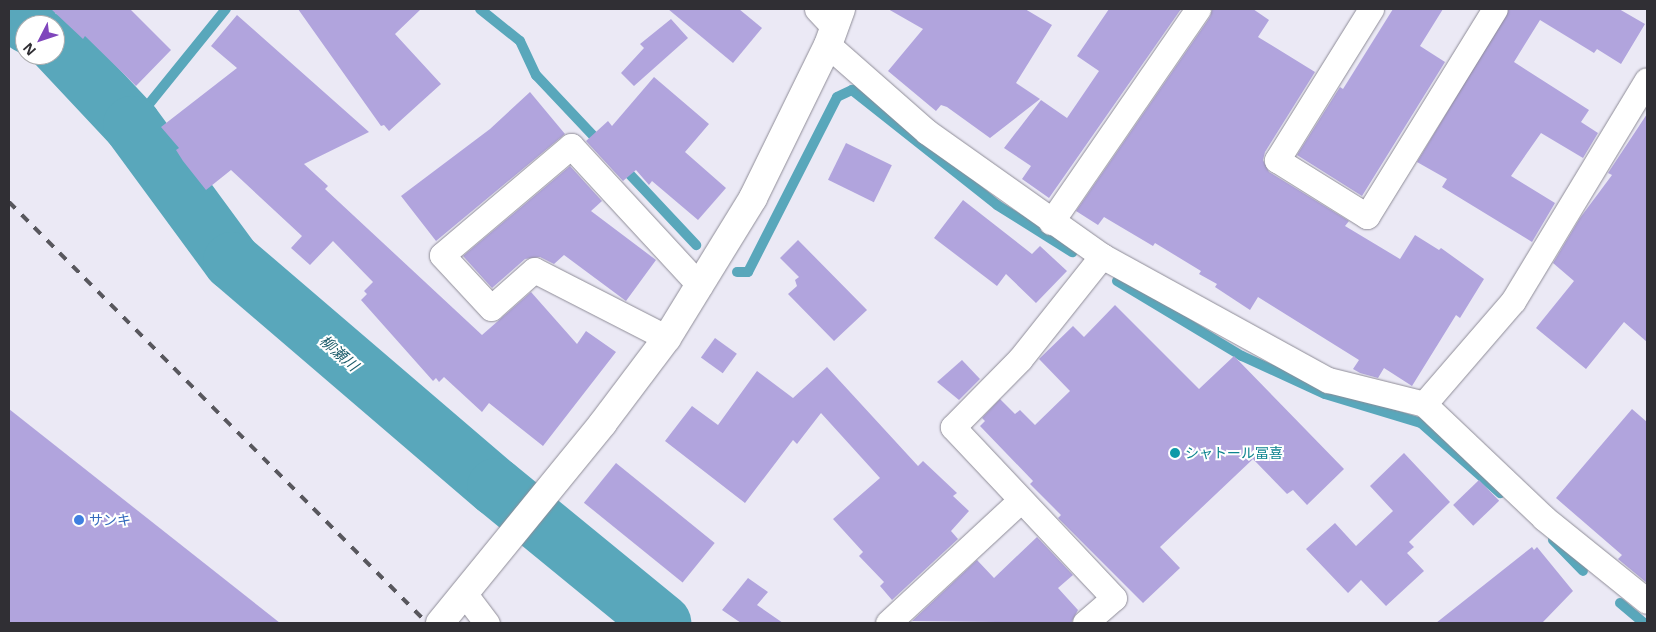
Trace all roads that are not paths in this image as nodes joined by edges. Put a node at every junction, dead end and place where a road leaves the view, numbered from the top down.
1 (1198, 9) edge
2 (1371, 9) edge
3 (1495, 9) edge
4 (830, 22) edge
5 (1647, 80) edge
6 (1051, 222) junction
7 (1102, 256) junction
8 (700, 286) junction
9 (666, 338) junction
10 (1424, 404) junction
11 (1021, 500) junction
12 (464, 593) junction
13 (1647, 601) edge
14 (440, 623) edge
15 (487, 623) edge
16 (888, 623) edge
17 (1085, 623) edge

1 - 6 street
2 - 3 street
4 - 6 street
4 - 8 street
5 - 10 street
6 - 7 street
7 - 10 street
7 - 11 street
8 - 9 street
8 - 9 street
9 - 12 street
10 - 13 street
11 - 16 street
11 - 17 street
12 - 14 street
12 - 15 street

